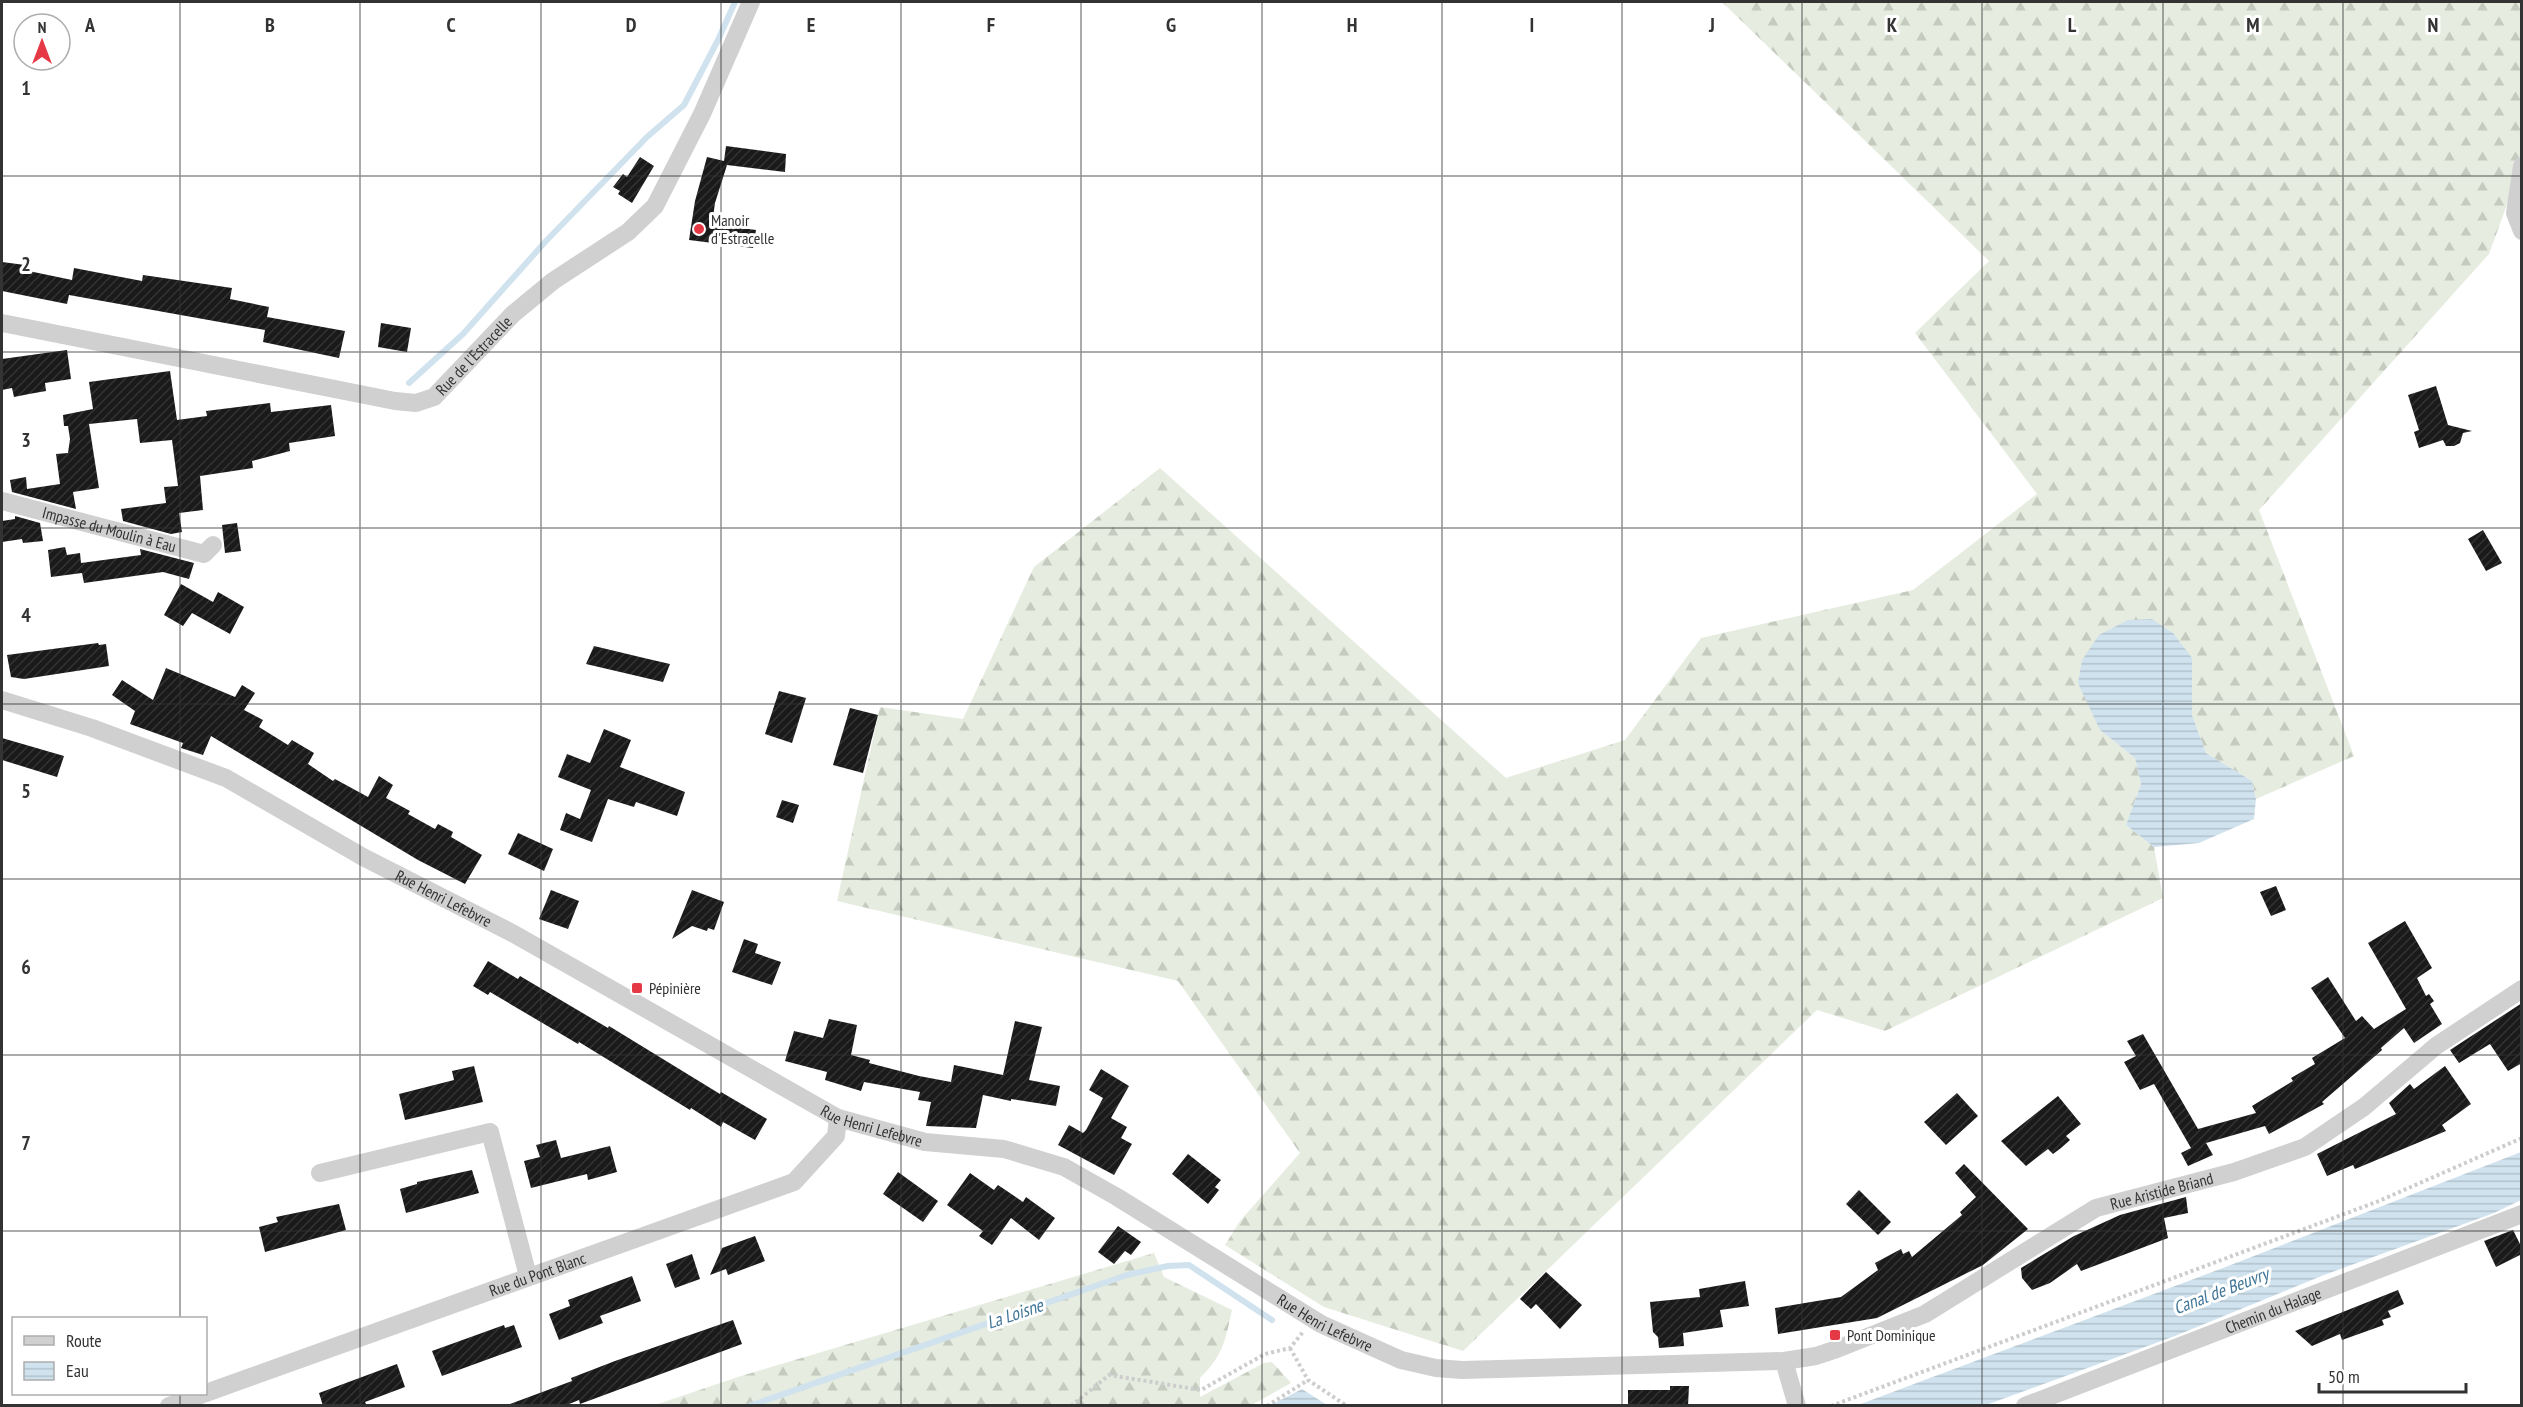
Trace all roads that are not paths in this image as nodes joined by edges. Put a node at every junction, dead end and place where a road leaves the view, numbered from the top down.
1 (751, 2) edge
2 (2522, 166) edge
3 (2522, 231) edge
4 (2, 324) edge
5 (2, 501) edge
6 (213, 545) dead end
7 (2, 700) edge
8 (2522, 989) edge
9 (838, 1118) junction
10 (320, 1173) dead end
11 (2522, 1214) edge
12 (528, 1276) junction
13 (1784, 1361) junction
14 (207, 1392) edge
15 (199, 1395) edge
16 (170, 1406) edge
17 (1797, 1406) edge
18 (2025, 1406) edge

1 - 4 street, Rue de l'Estracelle
2 - 3 street
5 - 6 street, Impasse du Moulin à Eau
7 - 9 street, Rue Henri Lefebvre
8 - 13 street, Rue Aristide Briand
9 - 12 street, Rue du Pont Blanc
9 - 13 street, Rue Henri Lefebvre
10 - 12 street
11 - 18 street, Chemin du Halage
12 - 14 street, Rue du Pont Blanc
13 - 17 street
15 - 16 street, Rue du Pont Blanc

